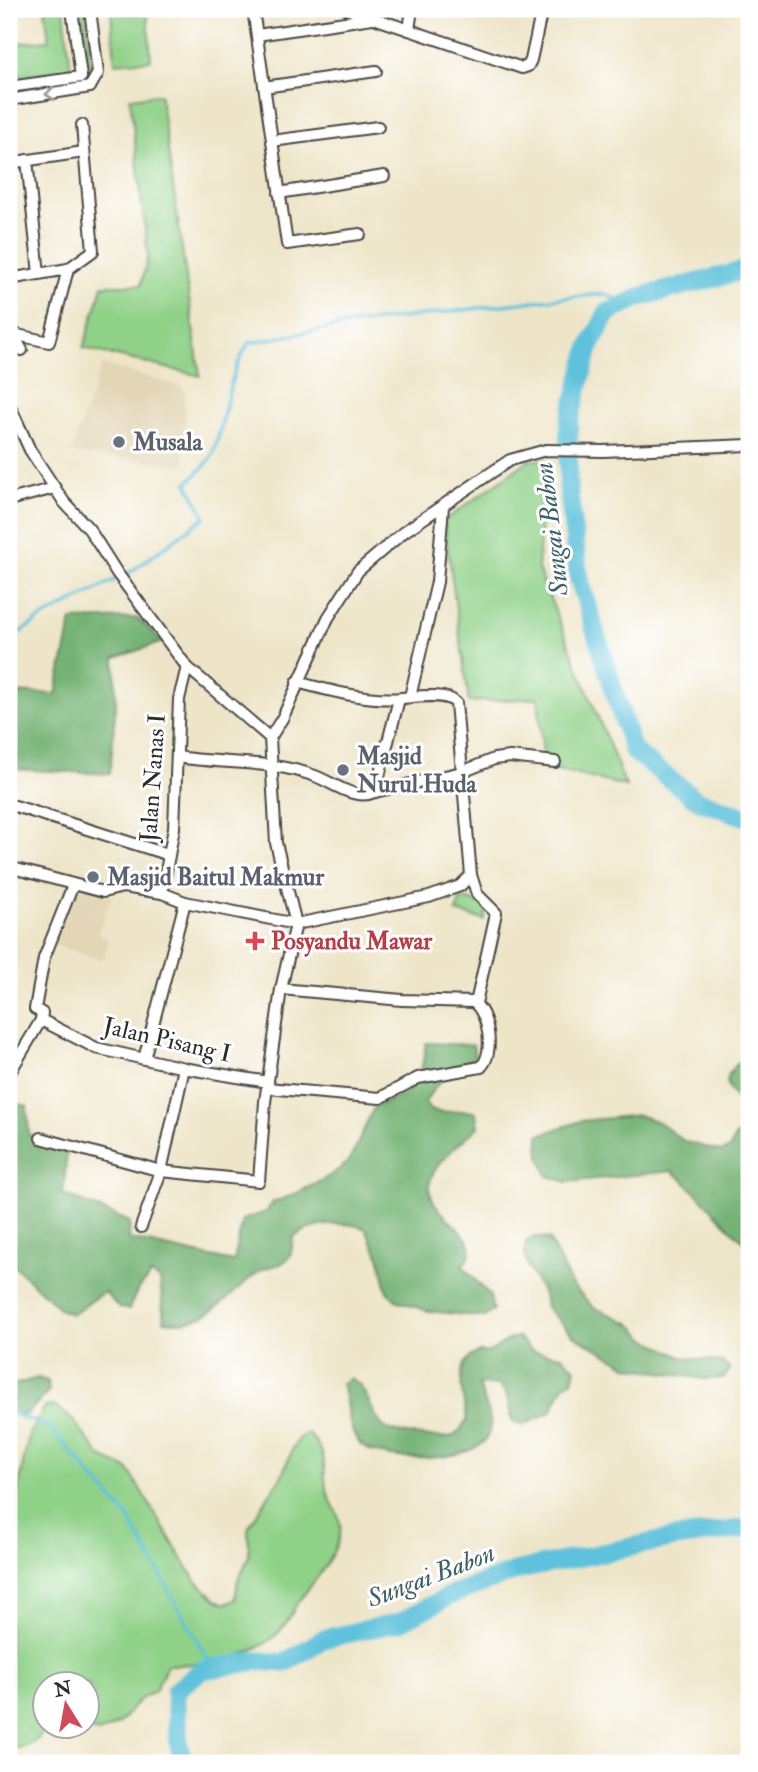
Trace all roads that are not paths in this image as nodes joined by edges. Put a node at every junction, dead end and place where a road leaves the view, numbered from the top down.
1 (72, 9) edge
2 (90, 9) edge
3 (253, 9) edge
4 (348, 9) edge
5 (412, 9) edge
6 (542, 9) edge
7 (372, 18) junction
8 (409, 30) junction
9 (257, 35) junction
10 (376, 71) dead end
11 (81, 77) junction
12 (264, 86) junction
13 (90, 87) junction
14 (9, 88) edge
15 (9, 100) edge
16 (82, 125) dead end
17 (378, 127) dead end
18 (272, 141) junction
19 (84, 152) junction
20 (27, 160) junction
21 (9, 162) edge
22 (384, 177) dead end
23 (279, 193) junction
24 (360, 234) dead end
25 (68, 269) junction
26 (39, 274) junction
27 (9, 279) edge
28 (11, 331) edge
29 (22, 350) dead end
30 (9, 404) edge
31 (749, 445) edge
32 (55, 488) junction
33 (9, 500) edge
34 (443, 506) junction
35 (187, 667) junction
36 (297, 682) junction
37 (405, 698) junction
38 (270, 738) junction
39 (177, 757) junction
40 (555, 762) dead end
41 (269, 767) junction
42 (462, 772) junction
43 (375, 792) junction
44 (9, 808) edge
45 (169, 855) junction
46 (9, 867) edge
47 (471, 875) junction
48 (73, 885) junction
49 (162, 893) junction
50 (185, 902) junction
51 (296, 924) junction
52 (281, 989) junction
53 (476, 1003) junction
54 (41, 1020) junction
55 (144, 1059) junction
56 (184, 1068) junction
57 (9, 1074) edge
58 (267, 1085) junction
59 (41, 1138) dead end
60 (161, 1171) junction
61 (141, 1227) dead end

1 - 11 street
2 - 13 street
3 - 9 street
4 - 7 street
5 - 8 street
6 - 8 street
7 - 8 street
7 - 9 street
9 - 12 street
10 - 12 street
11 - 13 street
11 - 14 street
12 - 18 street
13 -> 15 street
16 - 19 street
17 - 18 street
18 - 23 street
19 - 20 street
19 - 25 street
20 - 21 street
20 - 26 street
22 - 23 street
23 - 24 street
25 - 26 street
25 - 28 street
26 - 27 street
28 - 29 street
30 - 32 street
31 - 34 street
32 - 33 street
32 - 35 street
34 - 36 street
34 - 37 street
35 - 38 street
35 - 39 street, Jalan Nanas I
36 - 37 street
36 - 38 street
37 - 42 street
37 - 43 street
38 - 41 street
39 - 41 street
39 - 45 street, Jalan Nanas I
40 - 42 street
41 - 43 street
41 - 51 street
42 - 43 street
42 - 47 street
44 - 45 street
45 - 49 street, Jalan Nanas I
46 - 48 street
47 - 51 street
47 - 53 street
48 - 49 street
48 - 54 street
49 - 50 street
50 - 51 street
50 - 55 street
51 - 52 street
52 - 53 street
52 - 58 street
53 - 58 street, Jalan Pisang I
54 - 55 street, Jalan Pisang I
54 - 57 street
55 - 56 street, Jalan Pisang I
56 - 58 street, Jalan Pisang I
56 - 60 street
58 - 60 street
59 - 60 street
60 - 61 street

